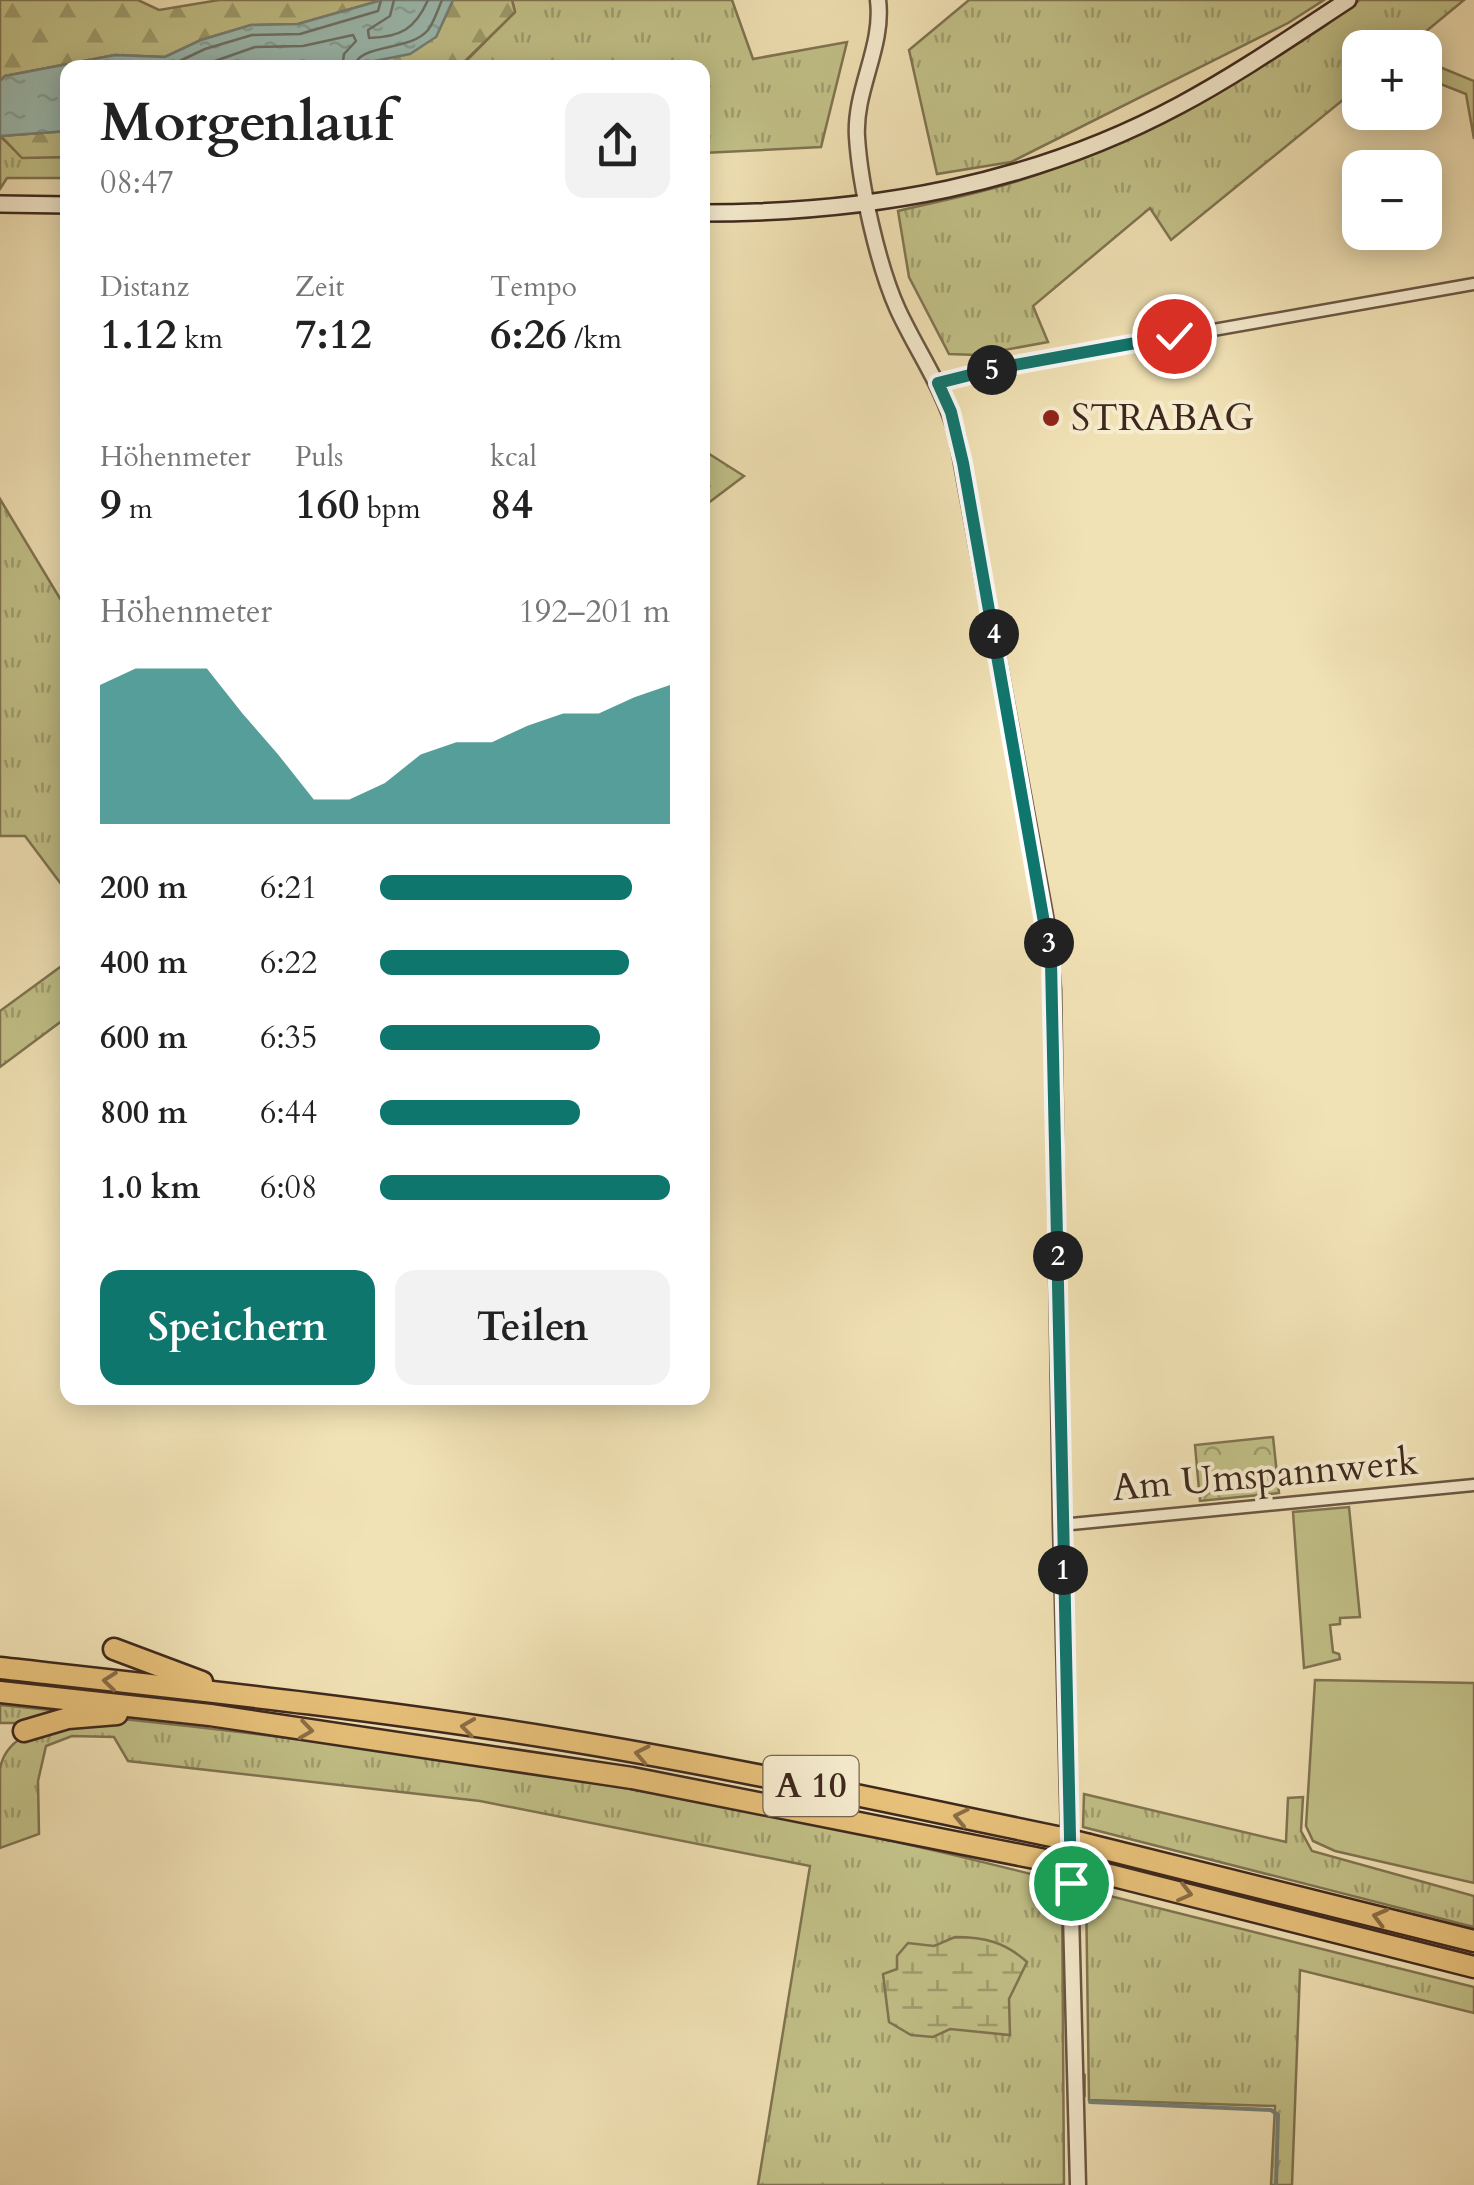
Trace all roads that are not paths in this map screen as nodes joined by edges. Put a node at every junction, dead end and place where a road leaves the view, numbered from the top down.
1 (878, 0) edge
2 (1348, 0) edge
3 (868, 203) junction
4 (0, 204) edge
5 (60, 205) edge
6 (710, 213) edge
7 (1474, 284) edge
8 (938, 383) junction
9 (1474, 1485) edge
10 (1062, 1525) junction
11 (114, 1649) dead end
12 (0, 1668) edge
13 (0, 1692) edge
14 (242, 1696) junction
15 (174, 1710) junction
16 (24, 1730) dead end
17 (1474, 1942) edge
18 (1474, 1968) edge
19 (1078, 2185) edge

1 - 3 street
2 - 3 main road
3 - 6 main road
3 - 8 street
4 - 5 main road
7 - 8 street
8 - 10 street
9 - 10 street, Am Umspannwerk
10 - 19 street
11 - 14 highway
14 -> 12 highway, A 10
13 - 15 highway, A 10
17 -> 14 highway, A 10, bridge
15 - 16 highway
15 -> 18 highway, A 10, bridge

